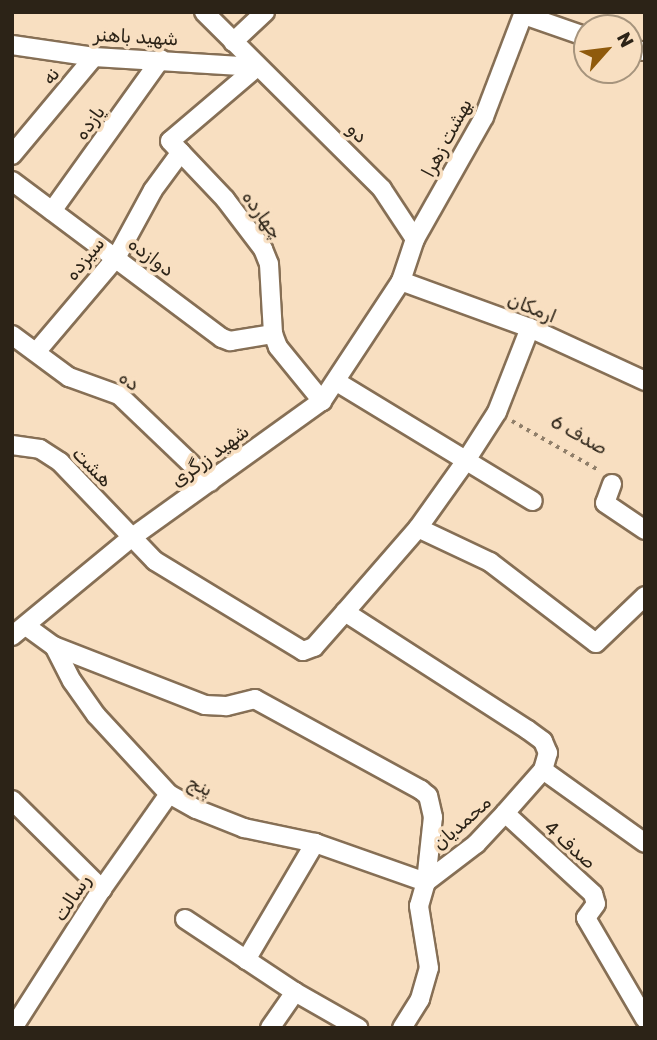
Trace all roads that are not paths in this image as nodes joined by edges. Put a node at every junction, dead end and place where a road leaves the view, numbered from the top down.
1 (204, 12) edge
2 (265, 12) edge
3 (524, 14) edge
4 (573, 32) edge
5 (233, 42) junction
6 (12, 45) edge
7 (94, 57) junction
8 (161, 59) junction
9 (257, 67) junction
10 (176, 146) junction
11 (12, 155) edge
12 (12, 181) edge
13 (52, 211) junction
14 (415, 239) junction
15 (116, 258) junction
16 (401, 281) junction
17 (530, 328) junction
18 (272, 334) junction
19 (12, 335) edge
20 (37, 351) junction
21 (645, 381) edge
22 (337, 382) junction
23 (322, 401) junction
24 (12, 445) edge
25 (465, 462) junction
26 (210, 482) junction
27 (612, 484) road end
28 (533, 501) dead end
29 (418, 528) junction
30 (645, 530) edge
31 (131, 538) junction
32 (645, 596) edge
33 (345, 612) junction
34 (19, 631) edge
35 (54, 646) junction
36 (543, 770) junction
37 (169, 794) junction
38 (12, 800) edge
39 (505, 813) junction
40 (315, 843) junction
41 (645, 843) edge
42 (426, 882) junction
43 (102, 889) junction
44 (185, 919) dead end
45 (246, 960) junction
46 (295, 992) junction
47 (645, 1019) edge
48 (13, 1028) edge
49 (270, 1028) edge
50 (358, 1028) edge
51 (402, 1028) edge

1 - 5 street, دو
2 - 5 street
3 - 4 street
3 - 14 street, بهشت زهرا
5 - 9 street, دو
6 - 7 street, شهید باهنر
7 - 8 street, شهید باهنر
7 - 11 street, نه
8 - 9 street, شهید باهنر
8 - 13 street, یازده
9 - 10 street, سیزده
9 - 14 street, دو
10 - 15 street, سیزده
10 - 18 street, چهارده
12 - 13 street, دوازده
13 - 15 street, دوازده
14 - 16 street, بهشت زهرا
15 - 18 street, دوازده
15 - 20 street, سیزده
16 - 17 street, ارمکان
16 - 22 street, شهید زرگری
17 - 21 street, ارمکان
17 - 25 street
18 - 23 street
19 - 20 street, ده
20 - 26 street, ده
22 - 23 street, شهید زرگری
22 - 25 street
23 - 26 street, شهید زرگری
24 - 31 street, هشت
25 - 28 street
25 - 29 street
26 - 31 street, شهید زرگری
27 - 30 street, صدف 6
29 - 32 street
29 - 33 street
31 - 33 street, هشت
31 - 34 street, شهید زرگری
33 - 36 street
34 - 35 street, پنج
35 - 37 street, پنج
35 - 42 street
36 - 39 street, محمدیان
36 - 41 street
37 - 40 street, پنج
37 - 43 street, رسالت
38 - 43 street
39 - 42 street, محمدیان
39 - 47 street, صدف 4
40 - 42 street, پنج
40 - 45 street
42 - 51 street
43 - 48 street, رسالت
44 - 45 street
45 - 46 street
46 - 49 street
46 - 50 street

